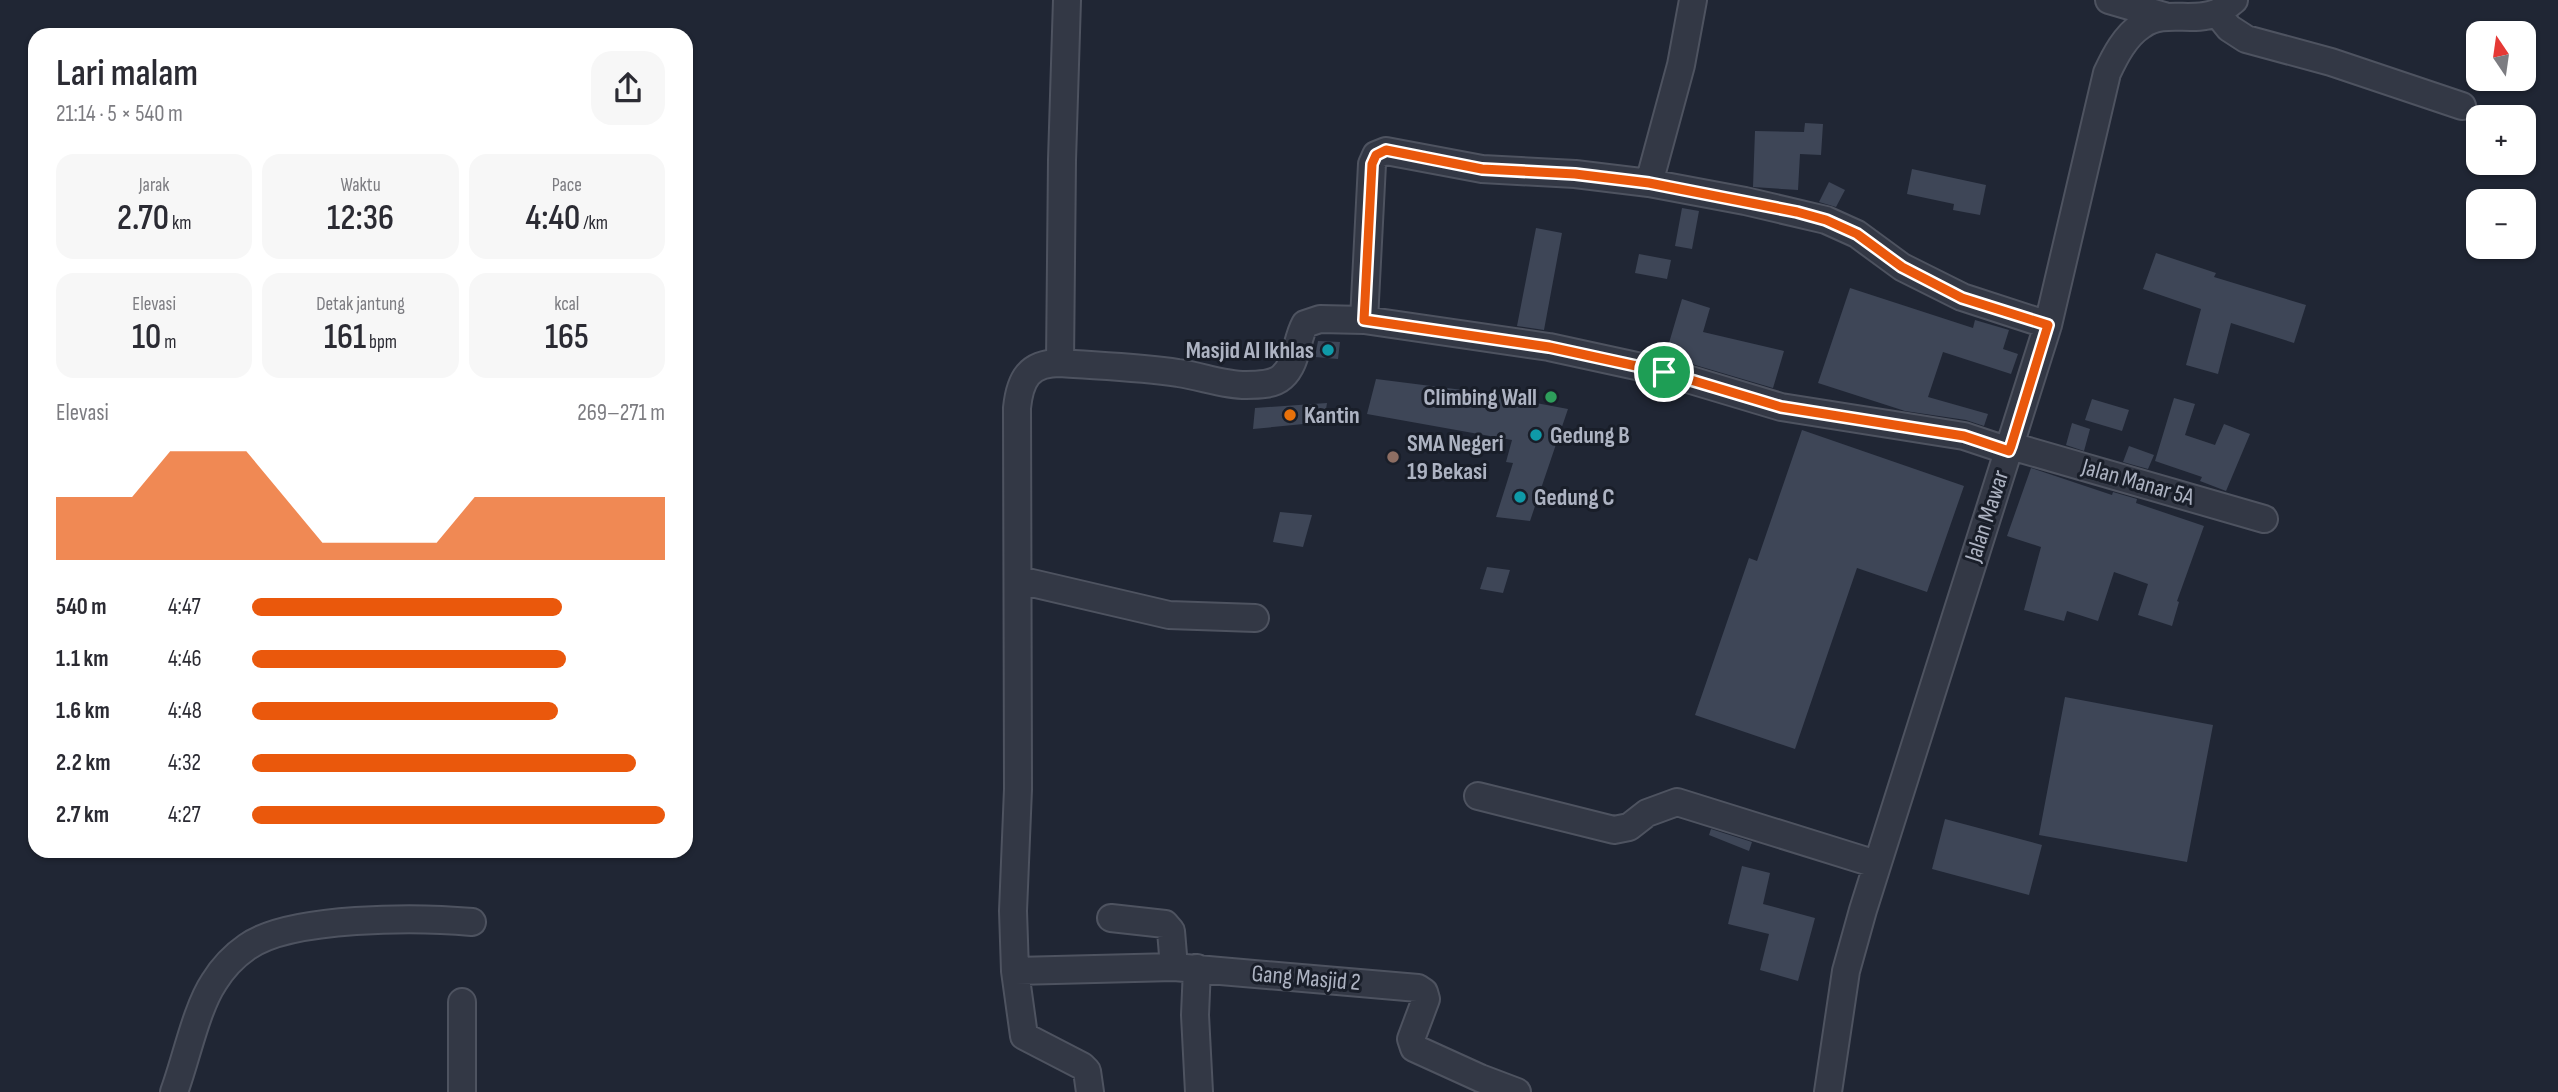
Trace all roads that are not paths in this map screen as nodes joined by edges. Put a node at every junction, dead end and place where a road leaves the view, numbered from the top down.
1 (1067, 0) edge
2 (1693, 0) edge
3 (2113, 1) edge
4 (2225, 7) edge
5 (2164, 16) junction
6 (2462, 106) dead end
7 (1649, 183) junction
8 (1364, 320) junction
9 (2048, 325) junction
10 (1060, 363) junction
11 (2010, 449) junction
12 (2263, 519) dead end
13 (1019, 580) junction
14 (1255, 618) dead end
15 (1478, 796) dead end
16 (1876, 864) junction
17 (1111, 918) dead end
18 (472, 922) dead end
19 (1186, 968) junction
20 (1015, 971) junction
21 (462, 1002) dead end
22 (1477, 1085) edge
23 (174, 1092) edge
24 (462, 1092) edge
25 (1090, 1092) edge
26 (1199, 1092) edge
27 (1517, 1092) edge
28 (1828, 1092) edge

1 - 10 street
2 - 7 street
3 - 5 street
4 - 5 street, Jalan Mawar
4 - 6 street
5 - 9 street, Jalan Mawar
7 - 8 street
7 - 9 street
8 - 10 street, Jalan Manar 5A
8 - 11 street, Jalan Manar 5A
9 - 11 street, Jalan Mawar
10 - 13 street
11 - 12 street, Jalan Manar 5A
11 - 16 street, Jalan Mawar
13 - 14 street
13 - 20 street
15 - 16 street
16 - 28 street, Jalan Mawar
17 - 19 street
18 - 23 street
19 - 20 street, Gang Masjid 2
19 - 22 street, Gang Masjid 2
19 - 26 street
20 - 25 street
21 - 24 street
22 - 27 street, Gang Masjid 2

